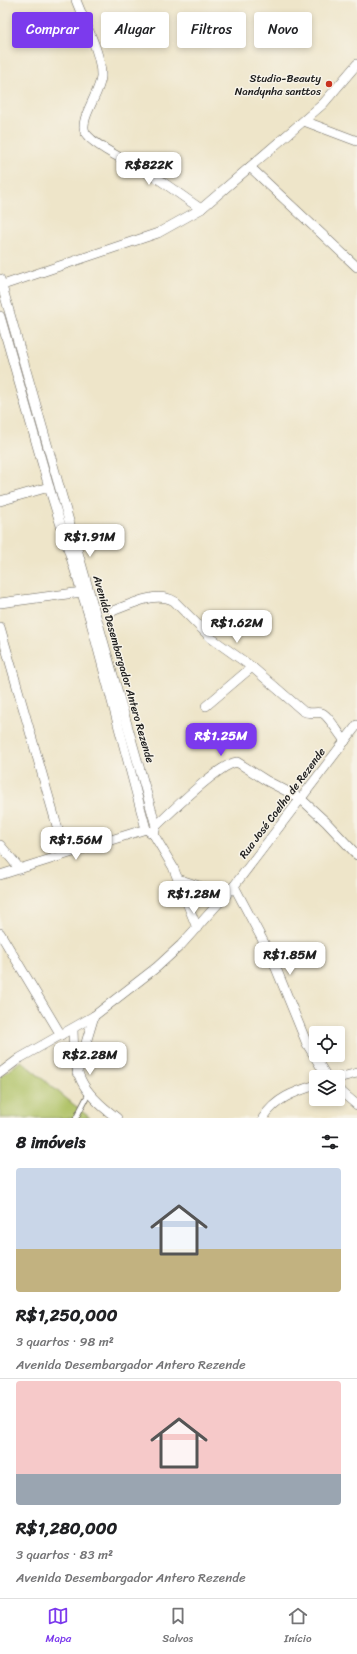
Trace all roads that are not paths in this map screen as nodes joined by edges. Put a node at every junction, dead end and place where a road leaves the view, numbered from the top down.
1 (76, 0) edge
2 (357, 64) edge
3 (304, 121) junction
4 (357, 141) edge
5 (250, 167) junction
6 (201, 209) junction
7 (357, 267) edge
8 (1, 283) edge
9 (0, 316) edge
10 (16, 334) junction
11 (3, 338) edge
12 (42, 425) junction
13 (32, 428) junction
14 (49, 487) junction
15 (0, 501) edge
16 (70, 537) junction
17 (79, 569) junction
18 (82, 592) junction
19 (0, 603) edge
20 (113, 611) dead end
21 (0, 627) edge
22 (252, 667) junction
23 (206, 706) dead end
24 (357, 725) edge
25 (125, 734) junction
26 (350, 738) edge
27 (300, 798) junction
28 (146, 829) junction
29 (155, 831) junction
30 (0, 845) edge
31 (65, 854) junction
32 (357, 855) edge
33 (20, 869) junction
34 (0, 875) edge
35 (178, 879) junction
36 (234, 886) junction
37 (226, 895) junction
38 (197, 928) junction
39 (0, 933) edge
40 (94, 1016) junction
41 (73, 1029) junction
42 (61, 1035) junction
43 (323, 1070) edge
44 (0, 1073) edge
45 (357, 1073) edge
46 (77, 1074) junction
47 (345, 1076) edge
48 (309, 1087) edge
49 (89, 1093) junction
50 (345, 1095) edge
51 (357, 1105) edge
52 (76, 1118) edge
53 (117, 1118) edge
54 (263, 1118) edge

1 - 6 street
2 - 3 street
3 - 4 street
3 - 5 street
5 - 6 street
5 - 7 street
6 - 8 street
8 - 10 street, Avenida Desembargador Antero Rezende
9 - 11 street, Avenida Desembargador Antero Rezende
10 - 11 street
10 - 12 street, Avenida Desembargador Antero Rezende
11 - 13 street, Avenida Desembargador Antero Rezende
12 - 13 street
12 - 16 street, Avenida Desembargador Antero Rezende
13 - 14 street, Avenida Desembargador Antero Rezende
14 - 15 street
14 - 16 street, Avenida Desembargador Antero Rezende
16 - 17 street, Avenida Desembargador Antero Rezende
17 - 18 street, Avenida Desembargador Antero Rezende
17 - 25 street, Avenida Desembargador Antero Rezende
18 - 19 street
18 - 25 street, Avenida Desembargador Antero Rezende
20 - 22 street
21 - 31 street
22 - 23 street
22 - 26 street
24 - 26 street, Rua José Coelho de Rezende
25 - 28 street, Avenida Desembargador Antero Rezende
25 - 29 street, Avenida Desembargador Antero Rezende
26 - 27 street, Rua José Coelho de Rezende
27 - 29 street
27 - 32 street
27 - 36 street, Rua José Coelho de Rezende
28 - 29 street, Avenida Desembargador Antero Rezende
28 - 31 street
29 - 35 street, Avenida Desembargador Antero Rezende
30 - 33 street
31 - 33 street
33 - 34 street
35 - 37 street
35 - 38 street, Avenida Desembargador Antero Rezende
36 - 37 street, Rua José Coelho de Rezende
36 - 43 street
37 - 38 street, Rua José Coelho de Rezende
38 - 40 street, Rua José Coelho de Rezende
39 - 42 street
40 - 41 street, Rua José Coelho de Rezende
40 - 46 street
41 - 42 street, Rua José Coelho de Rezende
41 - 46 street
42 - 44 street, Rua José Coelho de Rezende
45 - 47 street
46 - 49 street
48 - 54 street
49 - 52 lane
49 - 53 street
50 - 51 street

